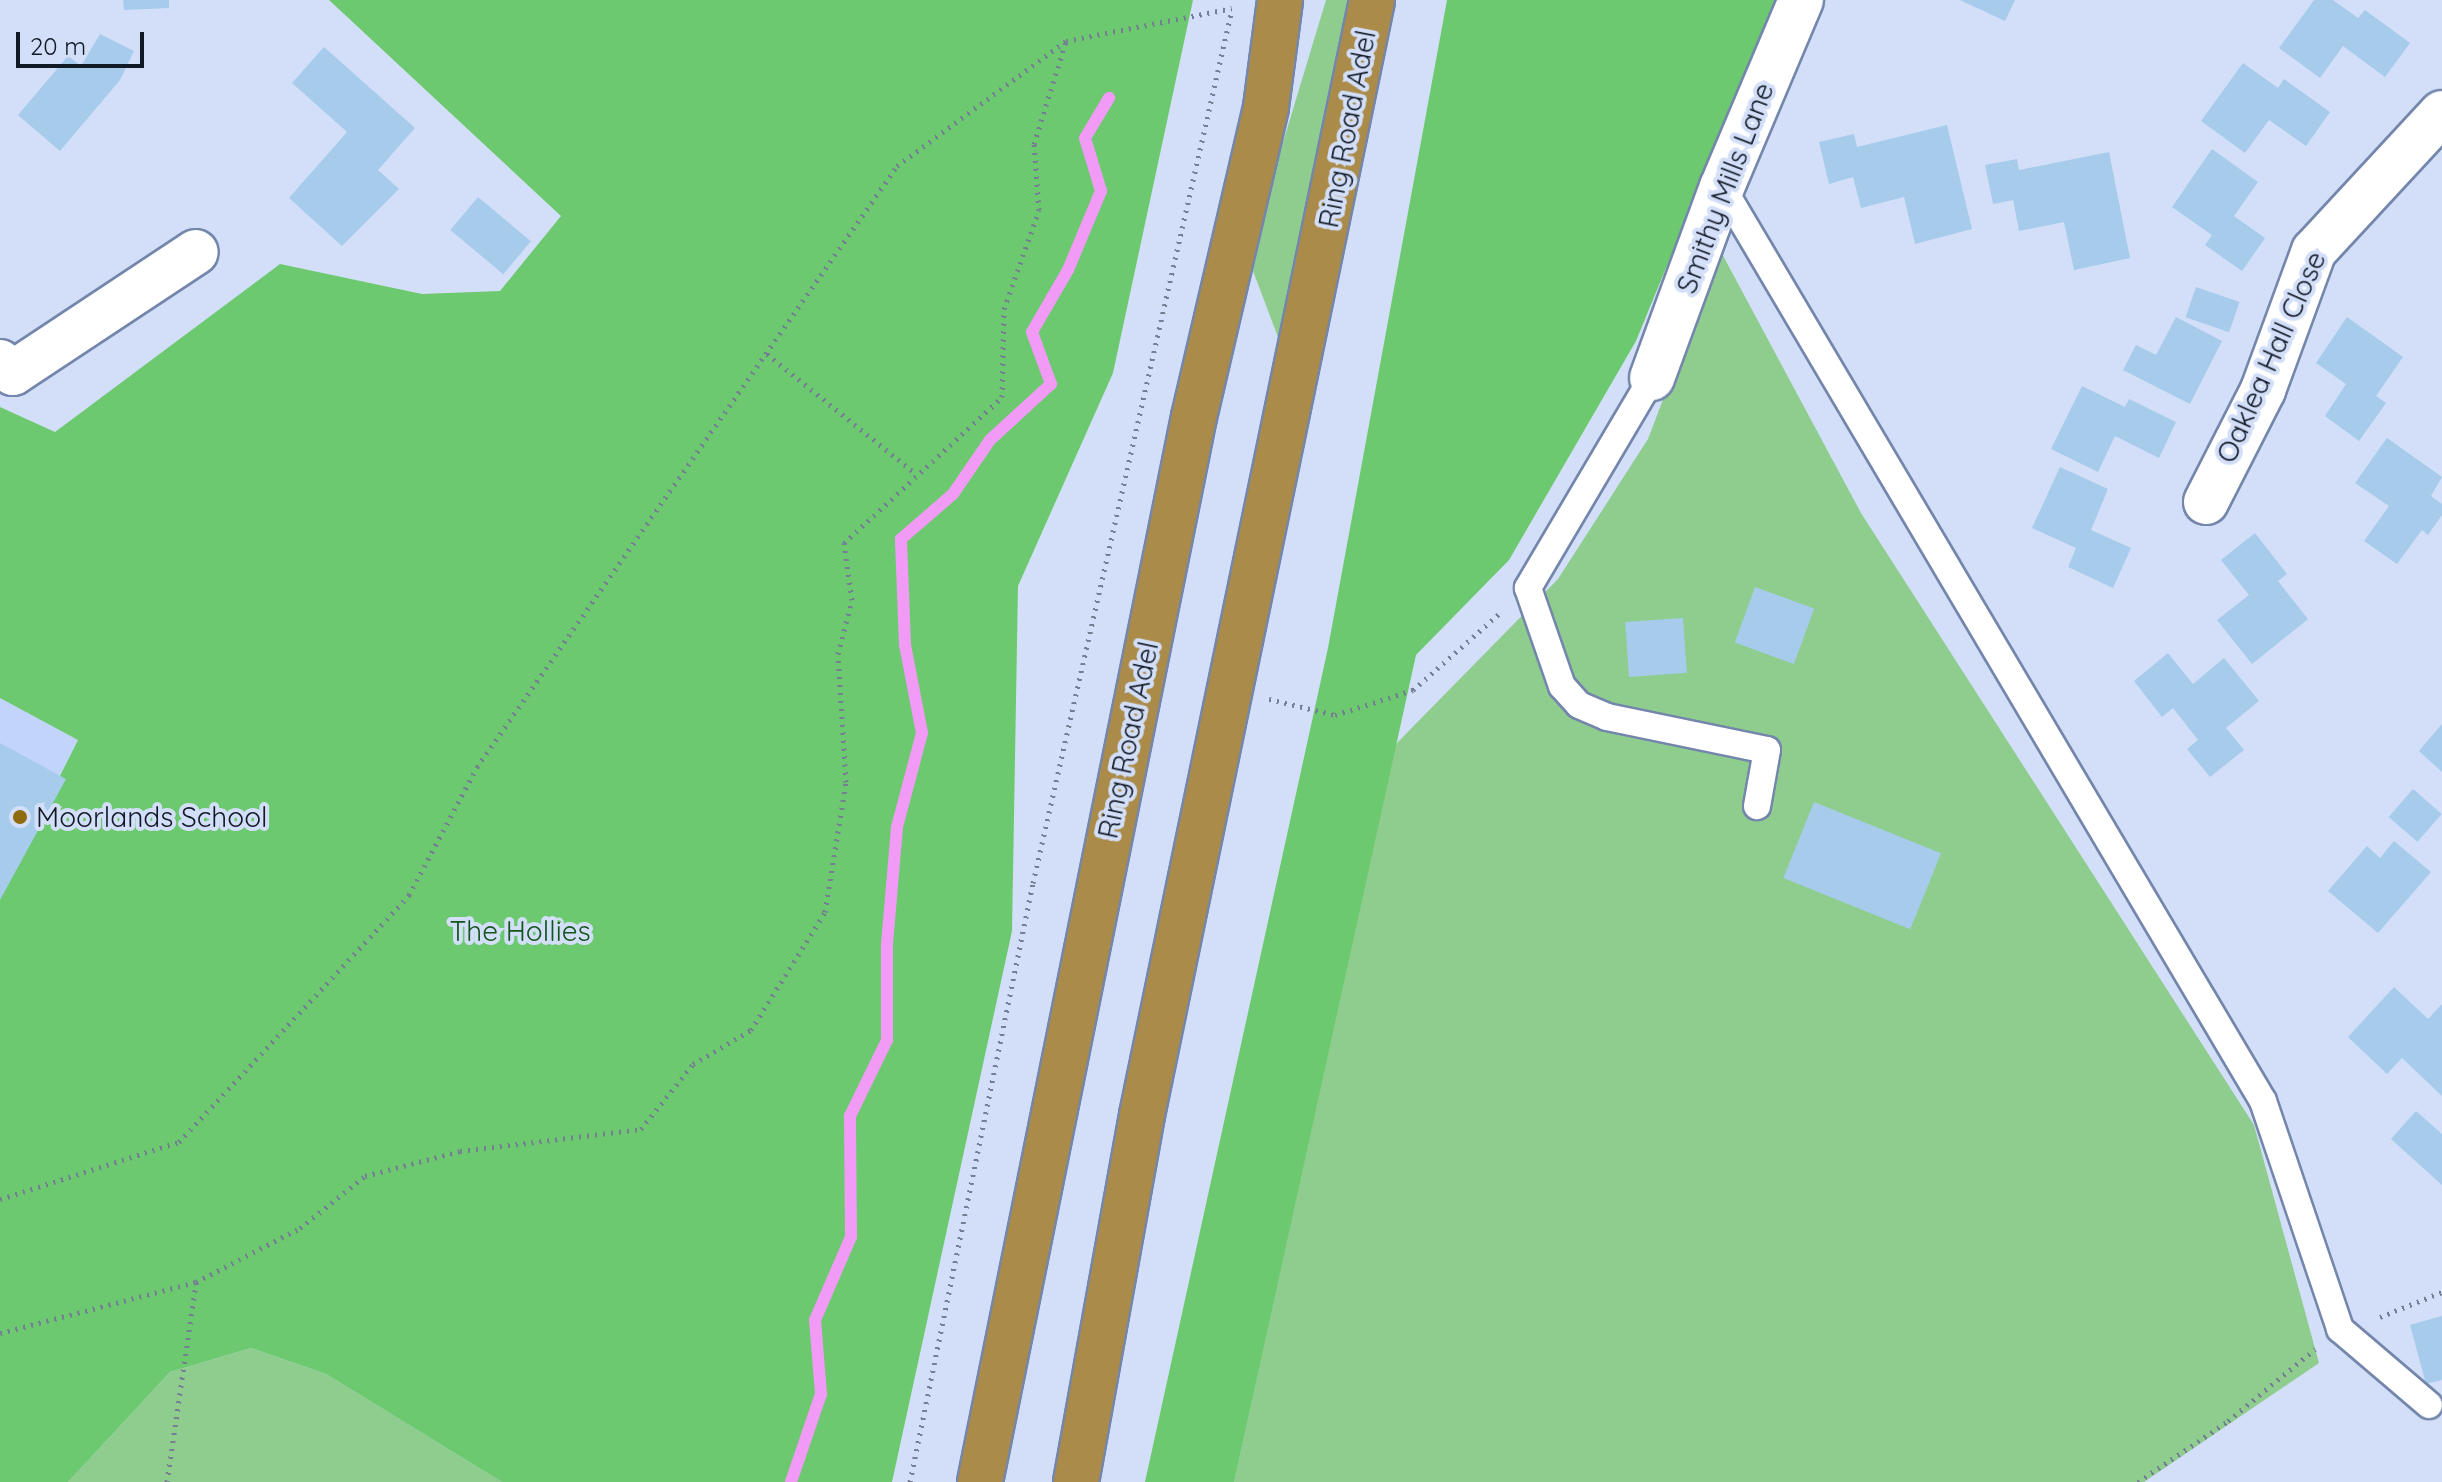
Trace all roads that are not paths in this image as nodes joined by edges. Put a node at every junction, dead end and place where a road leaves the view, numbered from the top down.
1 (1280, 0) edge
2 (1372, 0) edge
3 (1801, 0) edge
4 (2442, 113) edge
5 (1722, 187) junction
6 (196, 252) dead end
7 (0, 362) edge
8 (1652, 378) joint
9 (2206, 502) dead end
10 (1757, 806) dead end
11 (2429, 1405) dead end
12 (980, 1482) edge
13 (1076, 1482) edge

1 - 12 highway, Ring Road Adel
2 - 13 highway, Ring Road Adel
3 - 5 street, Smithy Mills Lane
4 - 9 street, Oaklea Hall Close
5 - 8 street, Smithy Mills Lane
5 - 11 lane
6 - 7 street
8 - 10 lane

